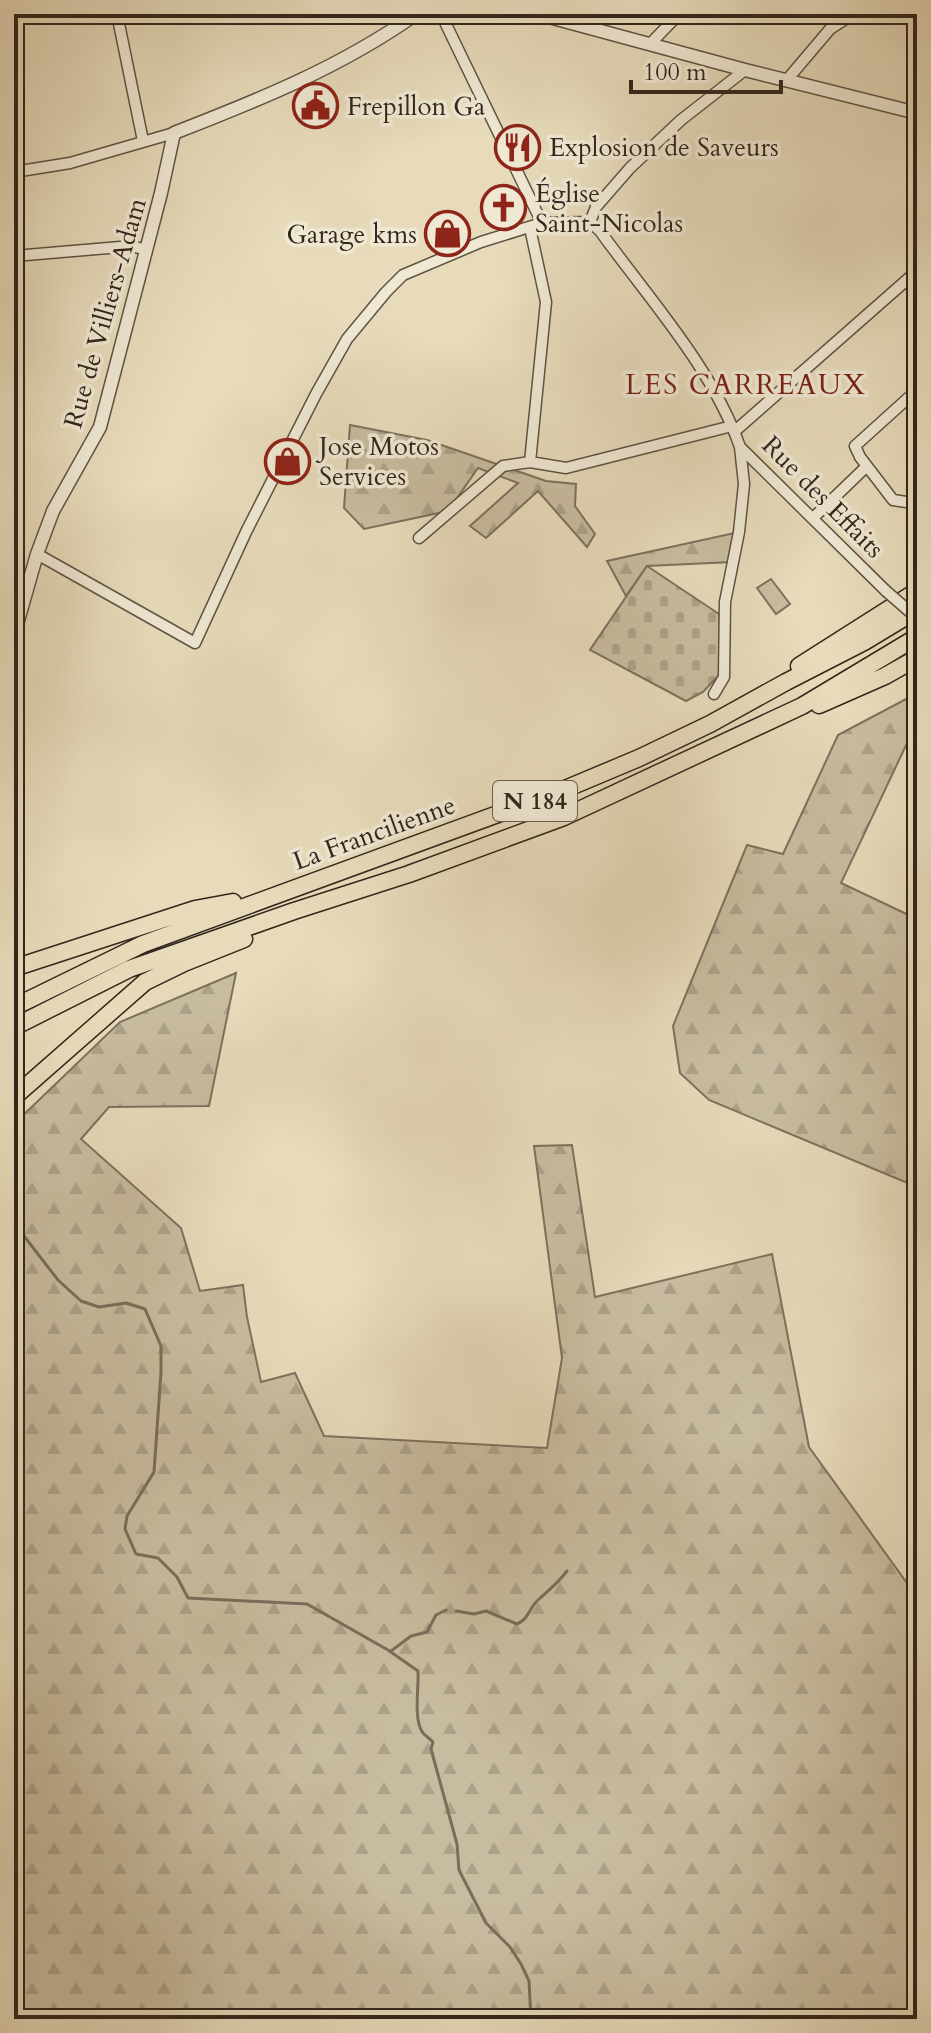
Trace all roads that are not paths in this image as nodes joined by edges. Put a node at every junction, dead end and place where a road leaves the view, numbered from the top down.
1 (117, 14) edge
2 (416, 14) edge
3 (441, 14) edge
4 (538, 14) edge
5 (679, 14) edge
6 (853, 14) edge
7 (651, 43) junction
8 (745, 70) junction
9 (786, 81) junction
10 (917, 113) edge
11 (174, 133) junction
12 (143, 141) junction
13 (14, 172) edge
14 (590, 222) junction
15 (542, 223) junction
16 (530, 228) junction
17 (146, 250) junction
18 (26, 255) dead end
19 (917, 271) edge
20 (917, 390) edge
21 (733, 428) junction
22 (740, 447) junction
23 (530, 462) junction
24 (867, 466) junction
25 (917, 500) edge
26 (813, 518) junction
27 (419, 538) dead end
28 (37, 554) junction
29 (20, 585) edge
30 (917, 591) edge
31 (917, 610) edge
32 (917, 618) edge
33 (14, 635) edge
34 (917, 637) edge
35 (917, 658) edge
36 (786, 682) junction
37 (714, 694) dead end
38 (802, 706) junction
39 (274, 894) junction
40 (294, 911) junction
41 (14, 968) edge
42 (14, 1007) edge
43 (14, 1027) edge
44 (14, 1097) edge

1 - 12 street
2 - 11 street
3 - 15 street
4 - 7 street
5 - 7 street
6 - 9 street
7 - 8 street
8 - 9 street
8 - 14 street
9 - 10 street
11 - 12 street
11 - 17 street, Rue de Villiers-Adam
12 - 13 street
14 - 15 street
14 - 21 street, Rue des Effaits
15 - 16 street
16 - 23 street
16 - 28 street
17 - 18 street
17 - 28 street, Rue de Villiers-Adam
19 - 21 street
20 - 24 street
21 - 22 street, Rue des Effaits
21 - 23 street
22 - 26 street, Rue des Effaits
22 - 37 street
23 - 27 street
24 - 25 street
24 - 26 street
26 - 32 street, Rue des Effaits, bridge
28 - 29 street, Rue de Villiers-Adam
29 - 33 street, Rue de Villiers-Adam
30 - 36 highway
31 - 36 highway, La Francilienne / N 184
34 - 38 highway, La Francilienne / N 184
35 - 38 highway
36 - 39 highway, La Francilienne / N 184
38 - 40 highway, La Francilienne / N 184
39 - 41 highway
39 - 42 highway, La Francilienne / N 184
40 - 43 highway, La Francilienne / N 184
40 - 44 highway

